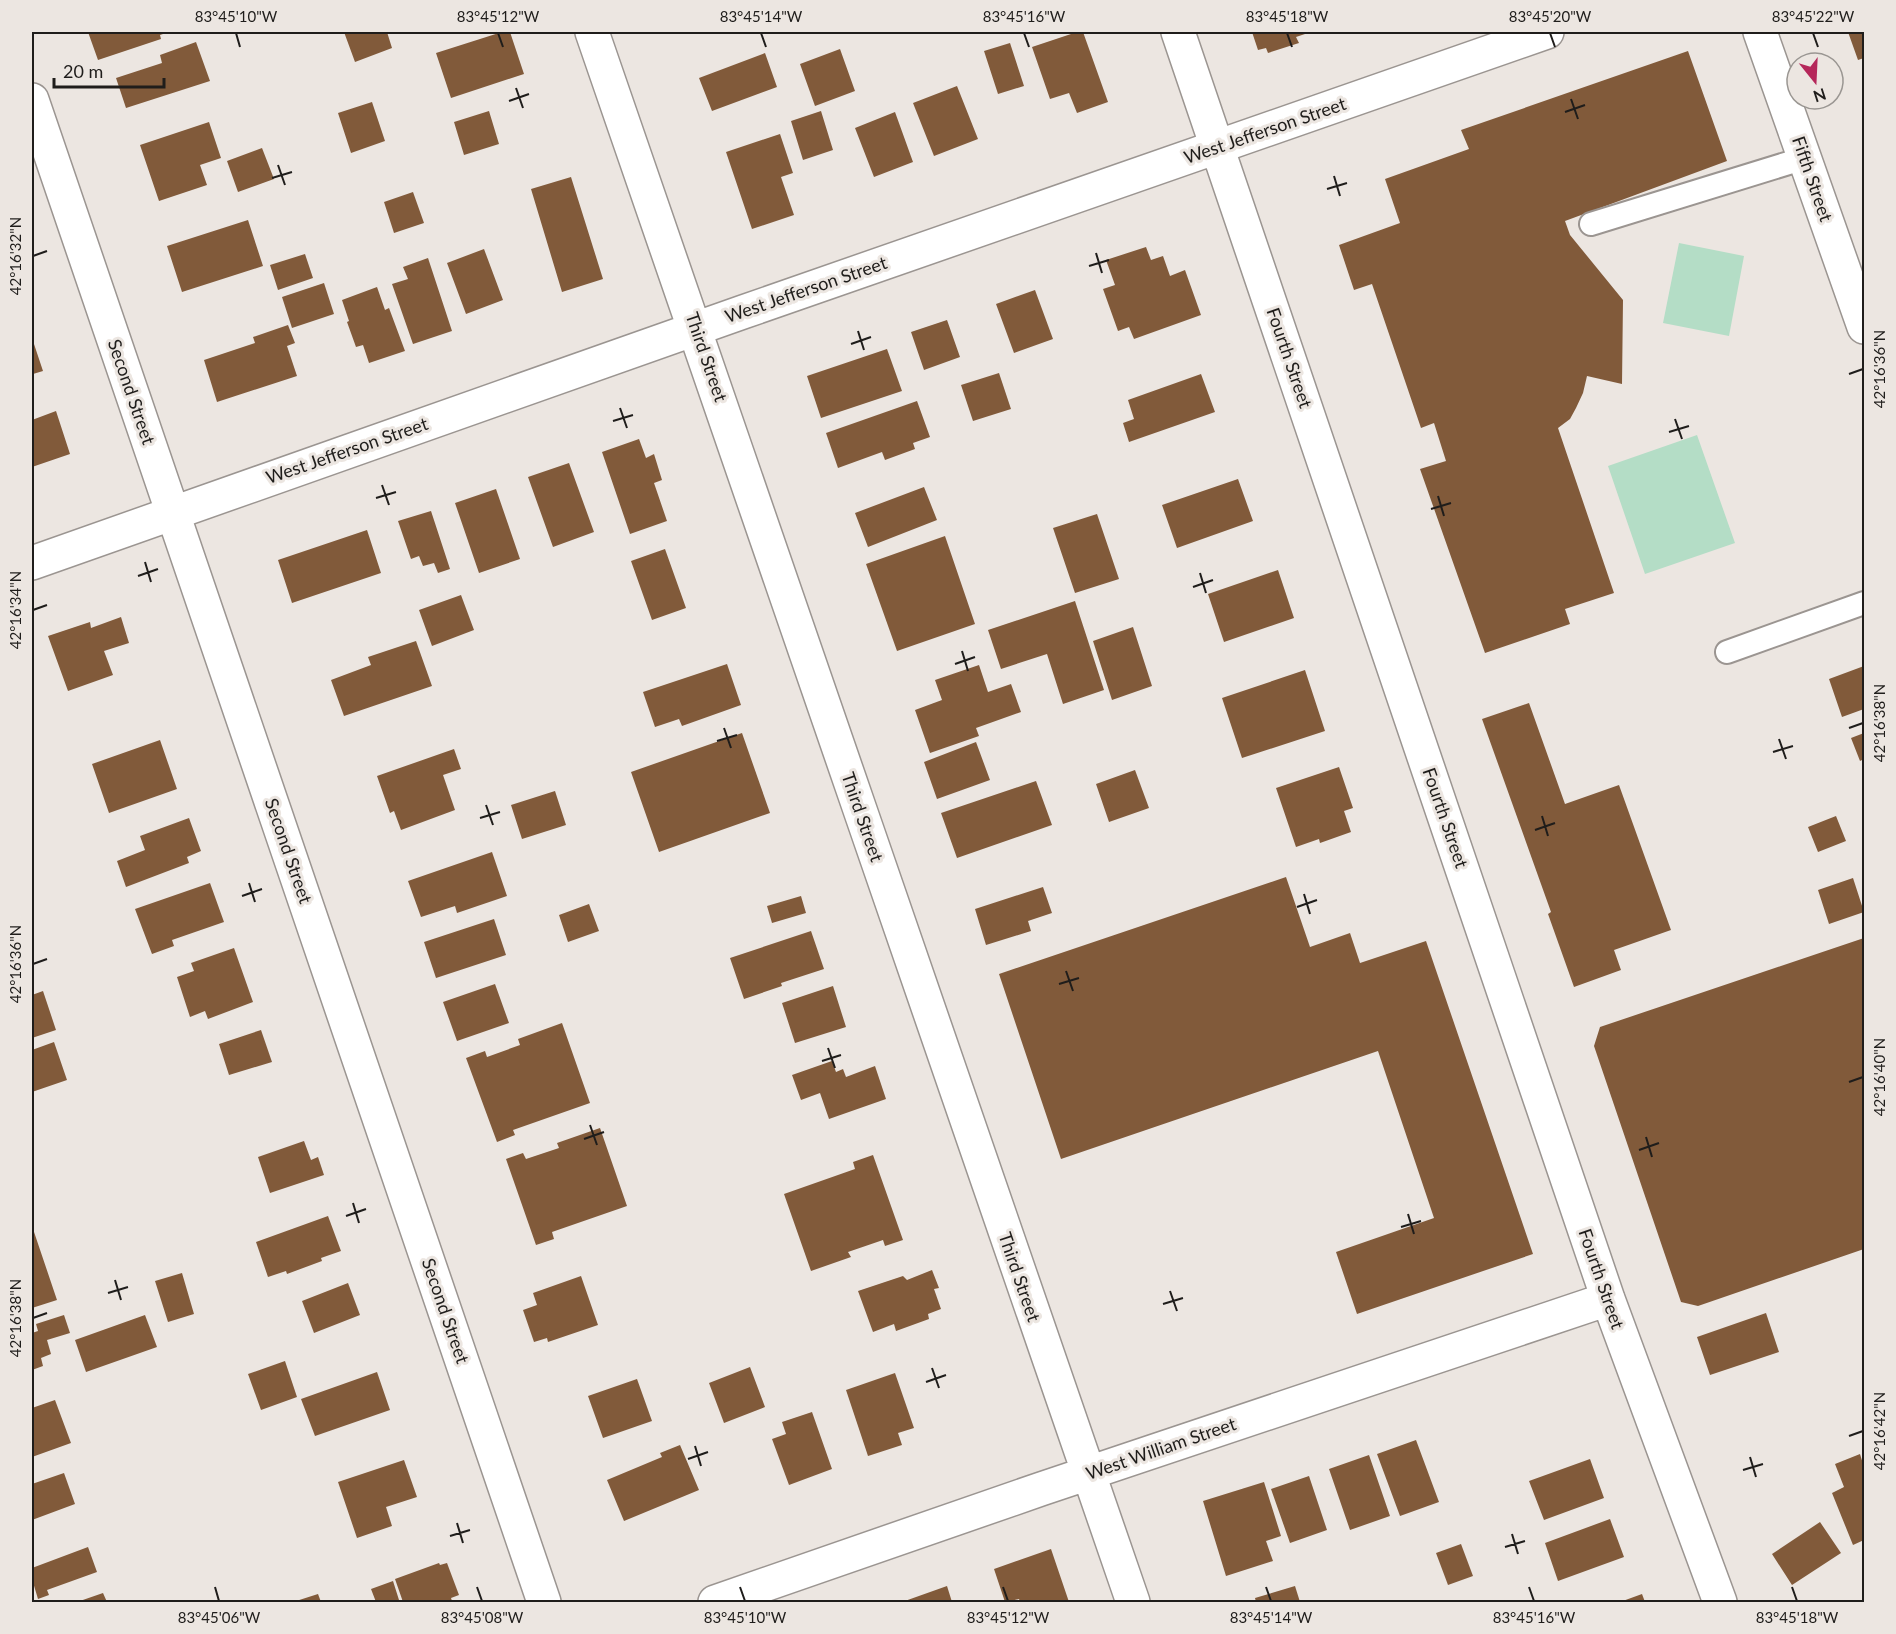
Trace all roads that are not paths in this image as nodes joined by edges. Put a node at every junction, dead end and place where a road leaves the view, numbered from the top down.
1 (592, 32) edge
2 (1178, 32) edge
3 (1547, 32) edge
4 (1760, 32) edge
5 (32, 100) edge
6 (1218, 147) junction
7 (1805, 158) junction
8 (1591, 225) dead end
9 (1864, 327) edge
10 (696, 328) junction
11 (173, 513) junction
12 (32, 563) edge
13 (1864, 603) edge
14 (1727, 652) dead end
15 (1608, 1299) junction
16 (1087, 1474) junction
17 (544, 1602) edge
18 (715, 1602) edge
19 (1132, 1602) edge
20 (1720, 1602) edge

1 - 10 street, Third Street
2 - 6 street, Fourth Street
3 - 6 street, West Jefferson Street
4 - 7 street, Fifth Street
5 - 11 street, Second Street
6 - 10 street, West Jefferson Street
6 - 15 street, Fourth Street
7 - 8 lane
7 - 9 street, Fifth Street
10 - 11 street, West Jefferson Street
10 - 16 street, Third Street
11 - 12 street, West Jefferson Street
11 - 17 street, Second Street
13 - 14 lane
15 - 16 street, West William Street
15 - 20 street, Fourth Street
16 - 18 street, West William Street
16 - 19 street, Third Street

